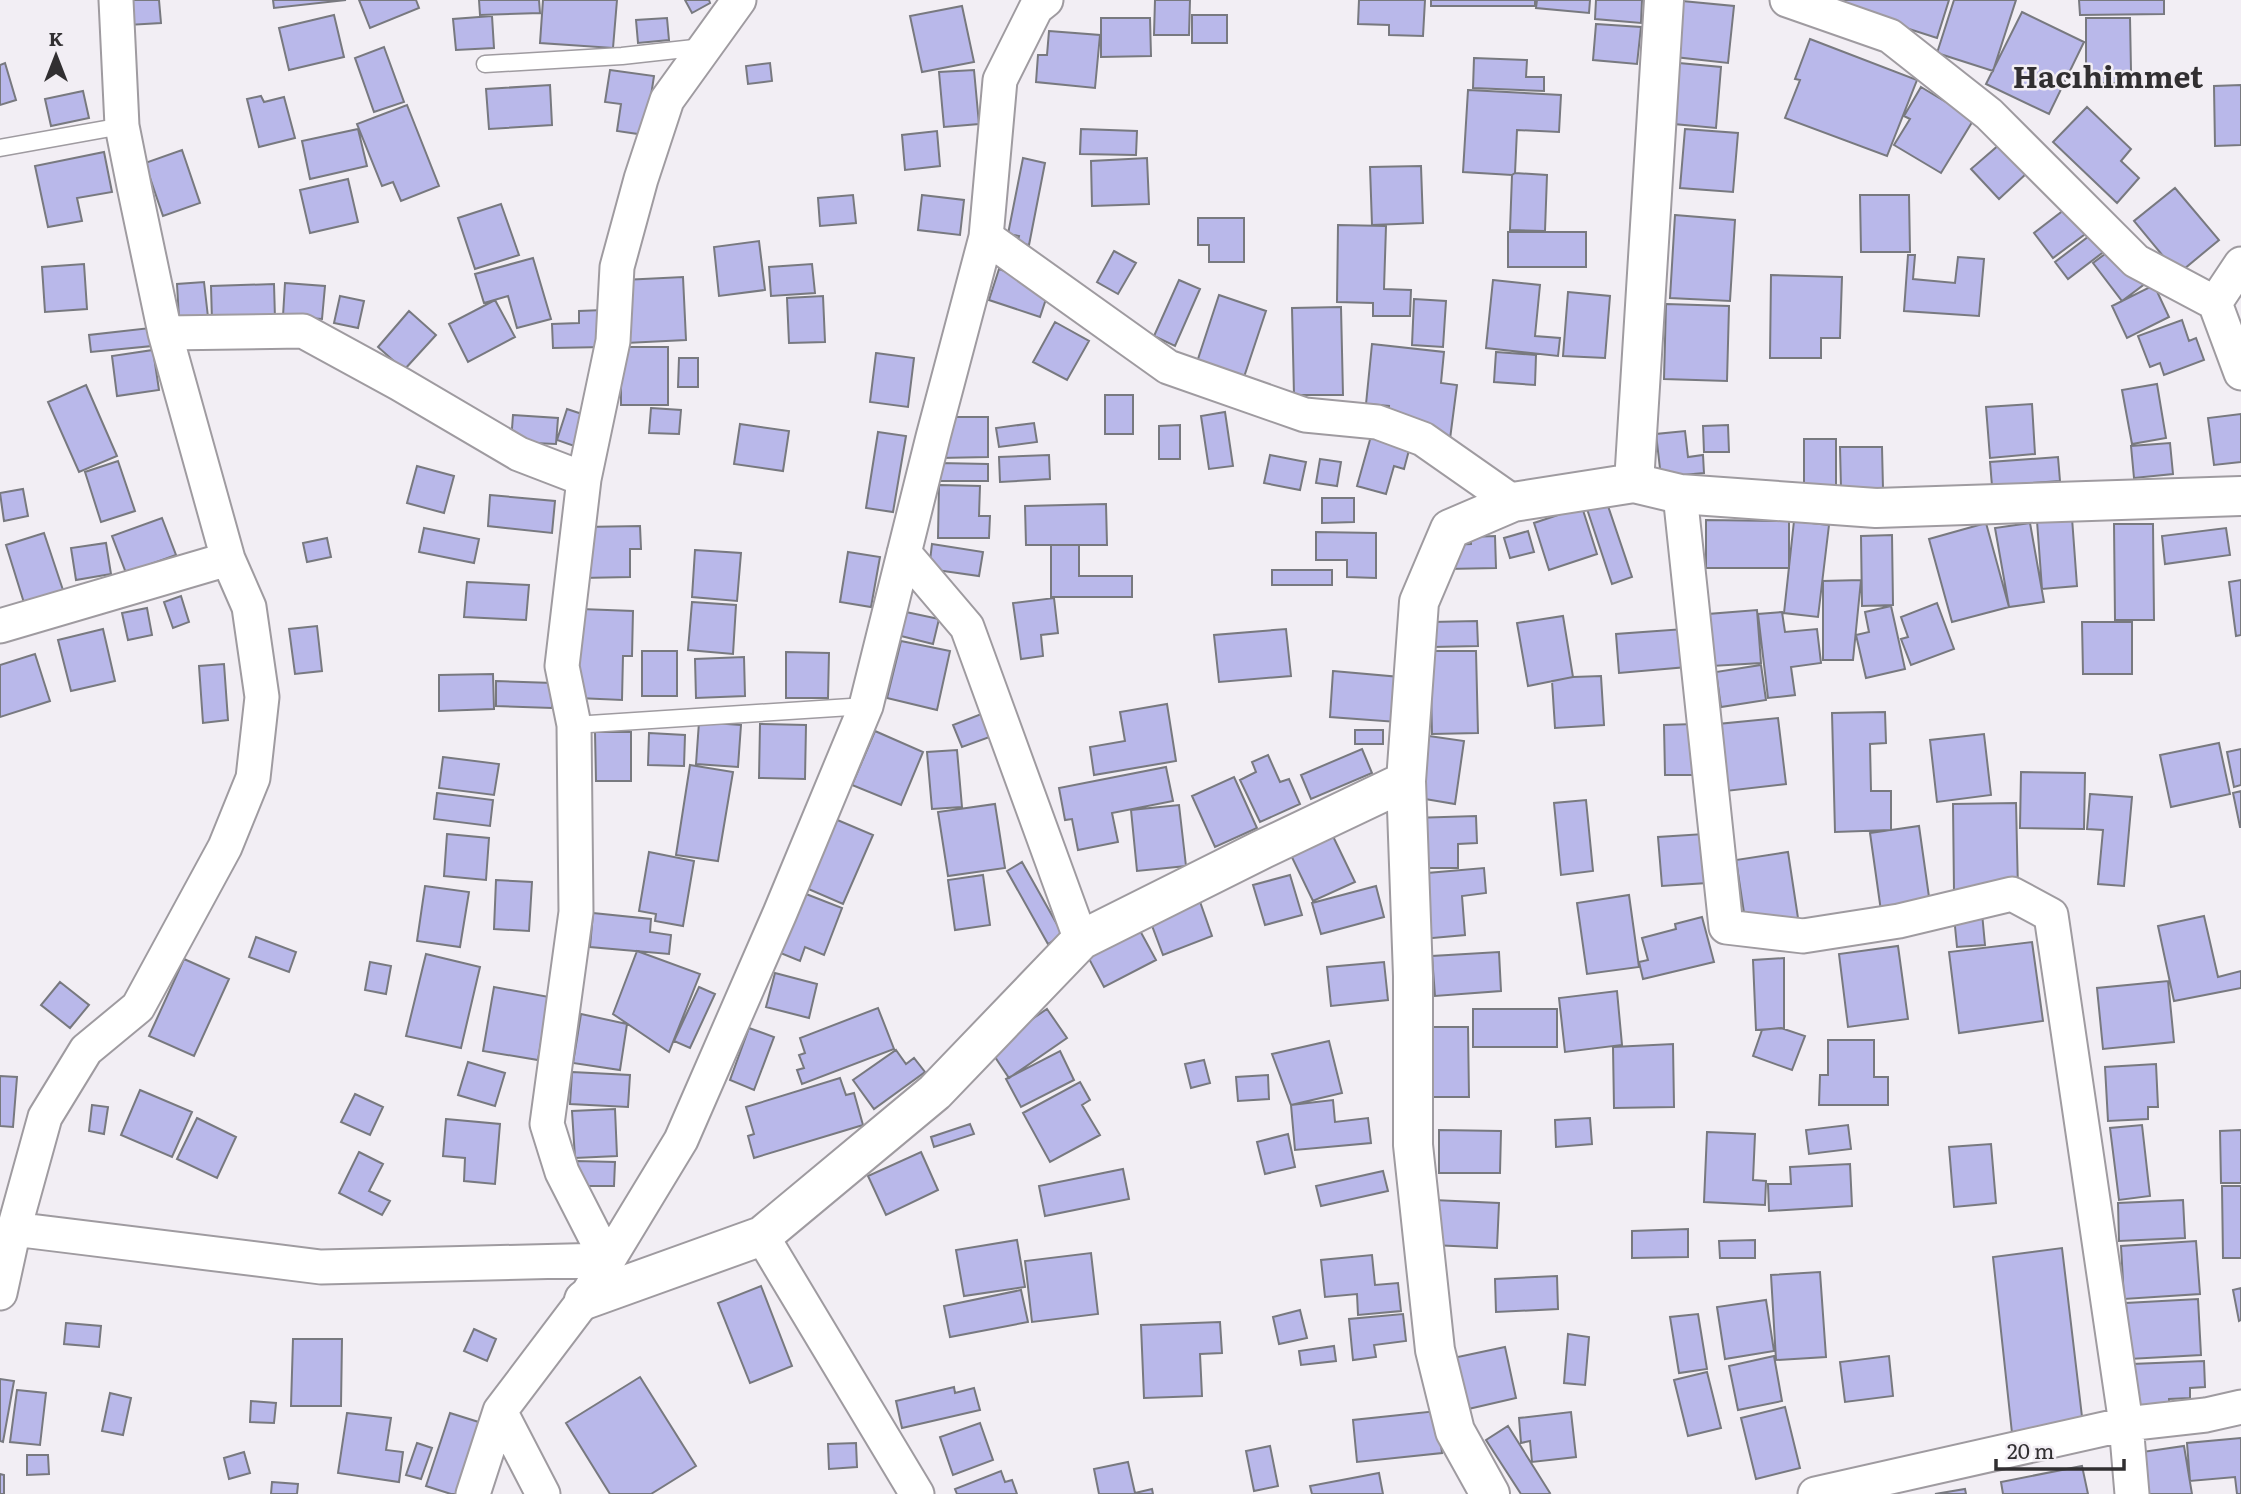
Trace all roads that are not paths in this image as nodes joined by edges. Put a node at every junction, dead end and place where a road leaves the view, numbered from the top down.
1 (116, 0) edge
2 (739, 0) edge
3 (1046, 0) edge
4 (1664, 0) edge
5 (1787, 0) edge
6 (703, 47) junction
7 (485, 64) dead end
8 (122, 127) junction
9 (0, 148) edge
10 (986, 237) junction
11 (2241, 264) edge
12 (2215, 303) junction
13 (165, 333) junction
14 (2241, 373) edge
15 (584, 479) junction
16 (1634, 483) junction
17 (1680, 494) junction
18 (2241, 496) edge
19 (1513, 502) junction
20 (904, 553) junction
21 (228, 559) junction
22 (0, 626) edge
23 (866, 706) junction
24 (574, 725) junction
25 (1406, 781) junction
26 (1081, 940) junction
27 (14, 1229) junction
28 (762, 1236) junction
29 (607, 1260) junction
30 (0, 1293) edge
31 (583, 1300) junction
32 (2240, 1403) edge
33 (500, 1411) junction
34 (2126, 1424) junction
35 (473, 1494) edge
36 (543, 1494) edge
37 (917, 1494) edge
38 (1490, 1494) edge
39 (1815, 1494) edge
40 (2132, 1494) edge

1 - 8 street
2 - 6 street
3 - 10 street
4 - 16 street
5 - 12 street
6 - 7 lane
6 - 15 street
8 - 9 lane
8 - 13 street
10 - 19 street
10 - 20 street
11 - 12 street
12 - 14 street
13 - 15 street
13 - 21 street
15 - 24 street
16 - 17 street
16 - 19 street
17 - 18 street
17 - 34 street
19 - 25 street
20 - 23 street
20 - 26 street
21 - 22 street
21 - 27 street
23 - 24 lane
23 - 29 street
24 - 29 street
25 - 26 street
25 - 38 street
26 - 28 street
27 - 29 street
27 - 30 street
28 - 31 street
28 - 37 street
29 - 31 street
31 - 33 street
32 - 34 street
33 - 35 street
33 - 36 street
34 - 39 street
34 - 40 street

